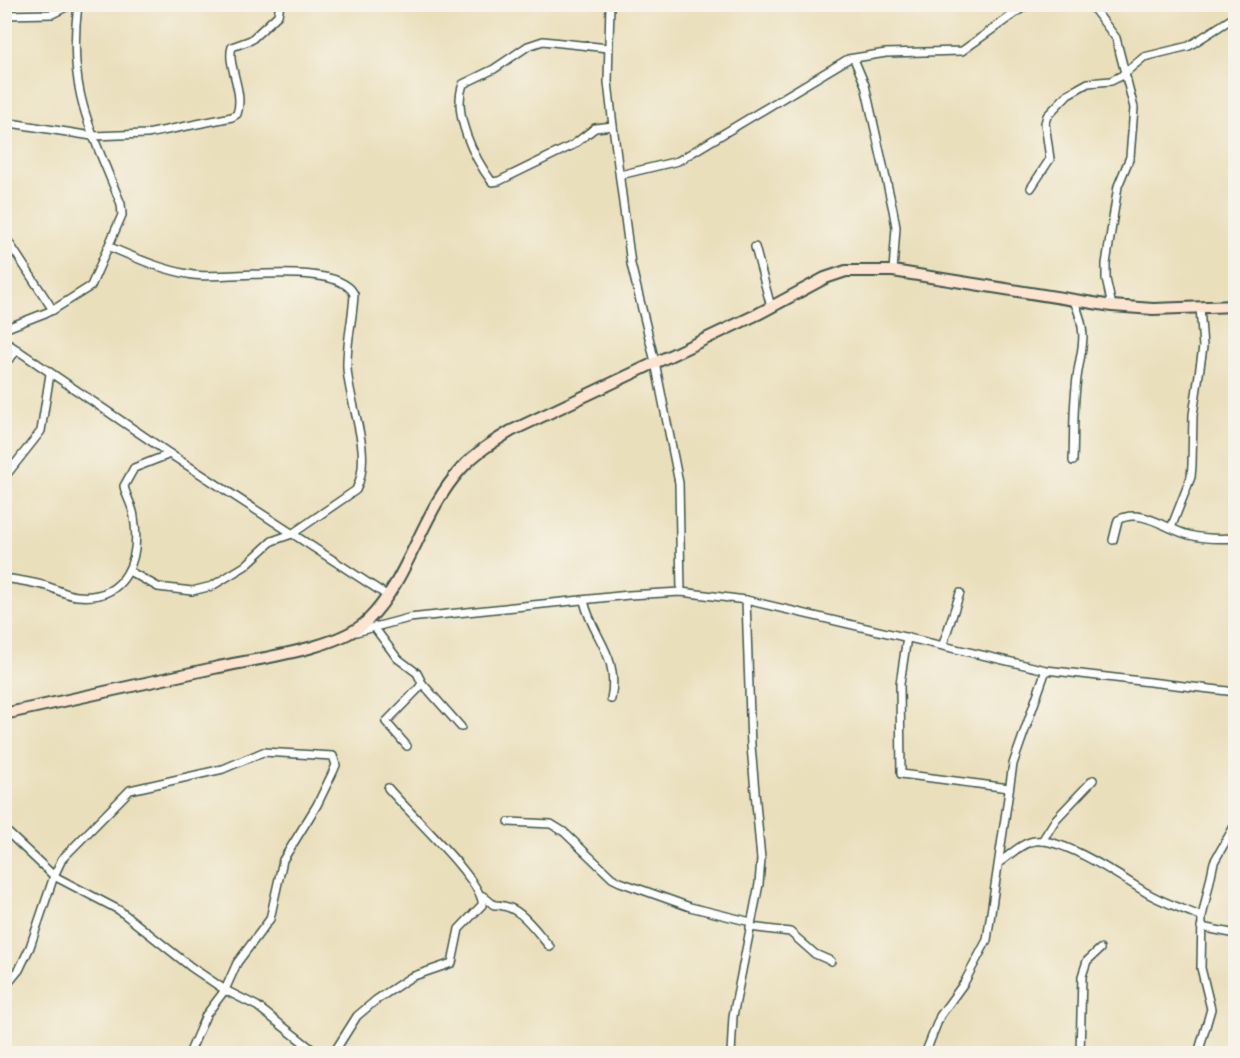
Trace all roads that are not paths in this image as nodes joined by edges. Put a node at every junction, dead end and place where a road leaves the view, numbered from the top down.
1 (72, 4) edge
2 (78, 4) edge
3 (280, 4) edge
4 (610, 4) edge
5 (1028, 4) edge
6 (1090, 4) edge
7 (4, 15) edge
8 (1236, 16) edge
9 (608, 48) junction
10 (854, 59) junction
11 (1126, 72) junction
12 (4, 122) edge
13 (613, 126) junction
14 (92, 136) junction
15 (620, 175) junction
16 (1030, 188) dead end
17 (4, 235) edge
18 (110, 247) junction
19 (755, 247) dead end
20 (893, 272) junction
21 (1074, 301) junction
22 (1112, 306) junction
23 (1236, 306) edge
24 (771, 307) junction
25 (1200, 307) junction
26 (53, 310) junction
27 (4, 329) edge
28 (4, 341) edge
29 (18, 351) junction
30 (656, 362) junction
31 (4, 364) edge
32 (50, 374) junction
33 (170, 454) junction
34 (1073, 462) dead end
35 (4, 478) edge
36 (1171, 528) junction
37 (292, 534) junction
38 (1236, 538) edge
39 (1113, 540) dead end
40 (129, 571) junction
41 (4, 578) edge
42 (681, 592) junction
43 (960, 593) dead end
44 (388, 596) junction
45 (746, 600) junction
46 (584, 601) junction
47 (374, 627) junction
48 (350, 634) junction
49 (907, 637) junction
50 (943, 644) junction
51 (1046, 670) junction
52 (422, 683) junction
53 (1236, 692) edge
54 (611, 699) dead end
55 (4, 714) edge
56 (461, 727) dead end
57 (407, 746) dead end
58 (1093, 780) dead end
59 (388, 788) dead end
60 (1009, 788) junction
61 (509, 822) dead end
62 (1236, 823) edge
63 (4, 829) edge
64 (1042, 842) junction
65 (1000, 862) junction
66 (54, 876) junction
67 (483, 896) junction
68 (1202, 917) junction
69 (751, 925) junction
70 (1201, 927) junction
71 (1236, 934) edge
72 (550, 947) dead end
73 (1100, 949) dead end
74 (831, 961) dead end
75 (8, 979) edge
76 (4, 988) edge
77 (225, 990) junction
78 (189, 1053) edge
79 (318, 1053) edge
80 (333, 1053) edge
81 (731, 1053) edge
82 (925, 1053) edge
83 (1080, 1053) edge
84 (1198, 1053) edge

1 - 7 street
2 - 14 street
3 - 14 street
4 - 9 street
5 - 10 street
6 - 11 street
8 - 11 street
9 - 13 street
9 - 13 street
10 - 15 street
10 - 20 street
11 - 16 street
11 - 22 street
12 - 14 street
13 - 15 street
14 - 18 street
15 - 30 street
17 - 26 street
18 - 26 street
18 - 37 street
19 - 24 street
20 - 21 main road
20 - 24 main road
21 - 22 main road
21 - 34 street
22 - 25 main road
23 - 25 main road
24 - 30 main road
25 - 36 street
26 - 27 street
28 - 29 street
29 - 31 street
29 - 32 street
30 - 42 street
30 - 44 main road
32 - 33 street
32 - 35 street
33 - 37 street
33 - 40 street
36 - 38 street
36 - 39 street
37 - 40 street
37 - 44 street
40 - 41 street
42 - 45 street
42 - 46 street
43 - 50 street
44 - 48 main road
45 - 49 street
45 - 69 street
46 - 47 street
46 - 54 street
47 - 48 street
47 - 52 street
48 - 55 main road
49 - 50 street
49 - 60 street
50 - 51 street
51 - 53 street
51 - 60 street
52 - 56 street
52 - 57 street
58 - 64 street
59 - 67 street
60 - 65 street
61 - 69 street
62 - 68 street
63 - 66 street
64 - 65 street
64 - 68 street
65 - 82 street
66 - 75 street
66 - 77 street
66 - 77 street
67 - 72 street
67 - 80 street
68 - 70 street
69 - 74 street
69 - 81 street
70 - 71 street
70 - 84 street
73 - 83 street
75 - 76 street
77 - 78 street
77 - 79 street

